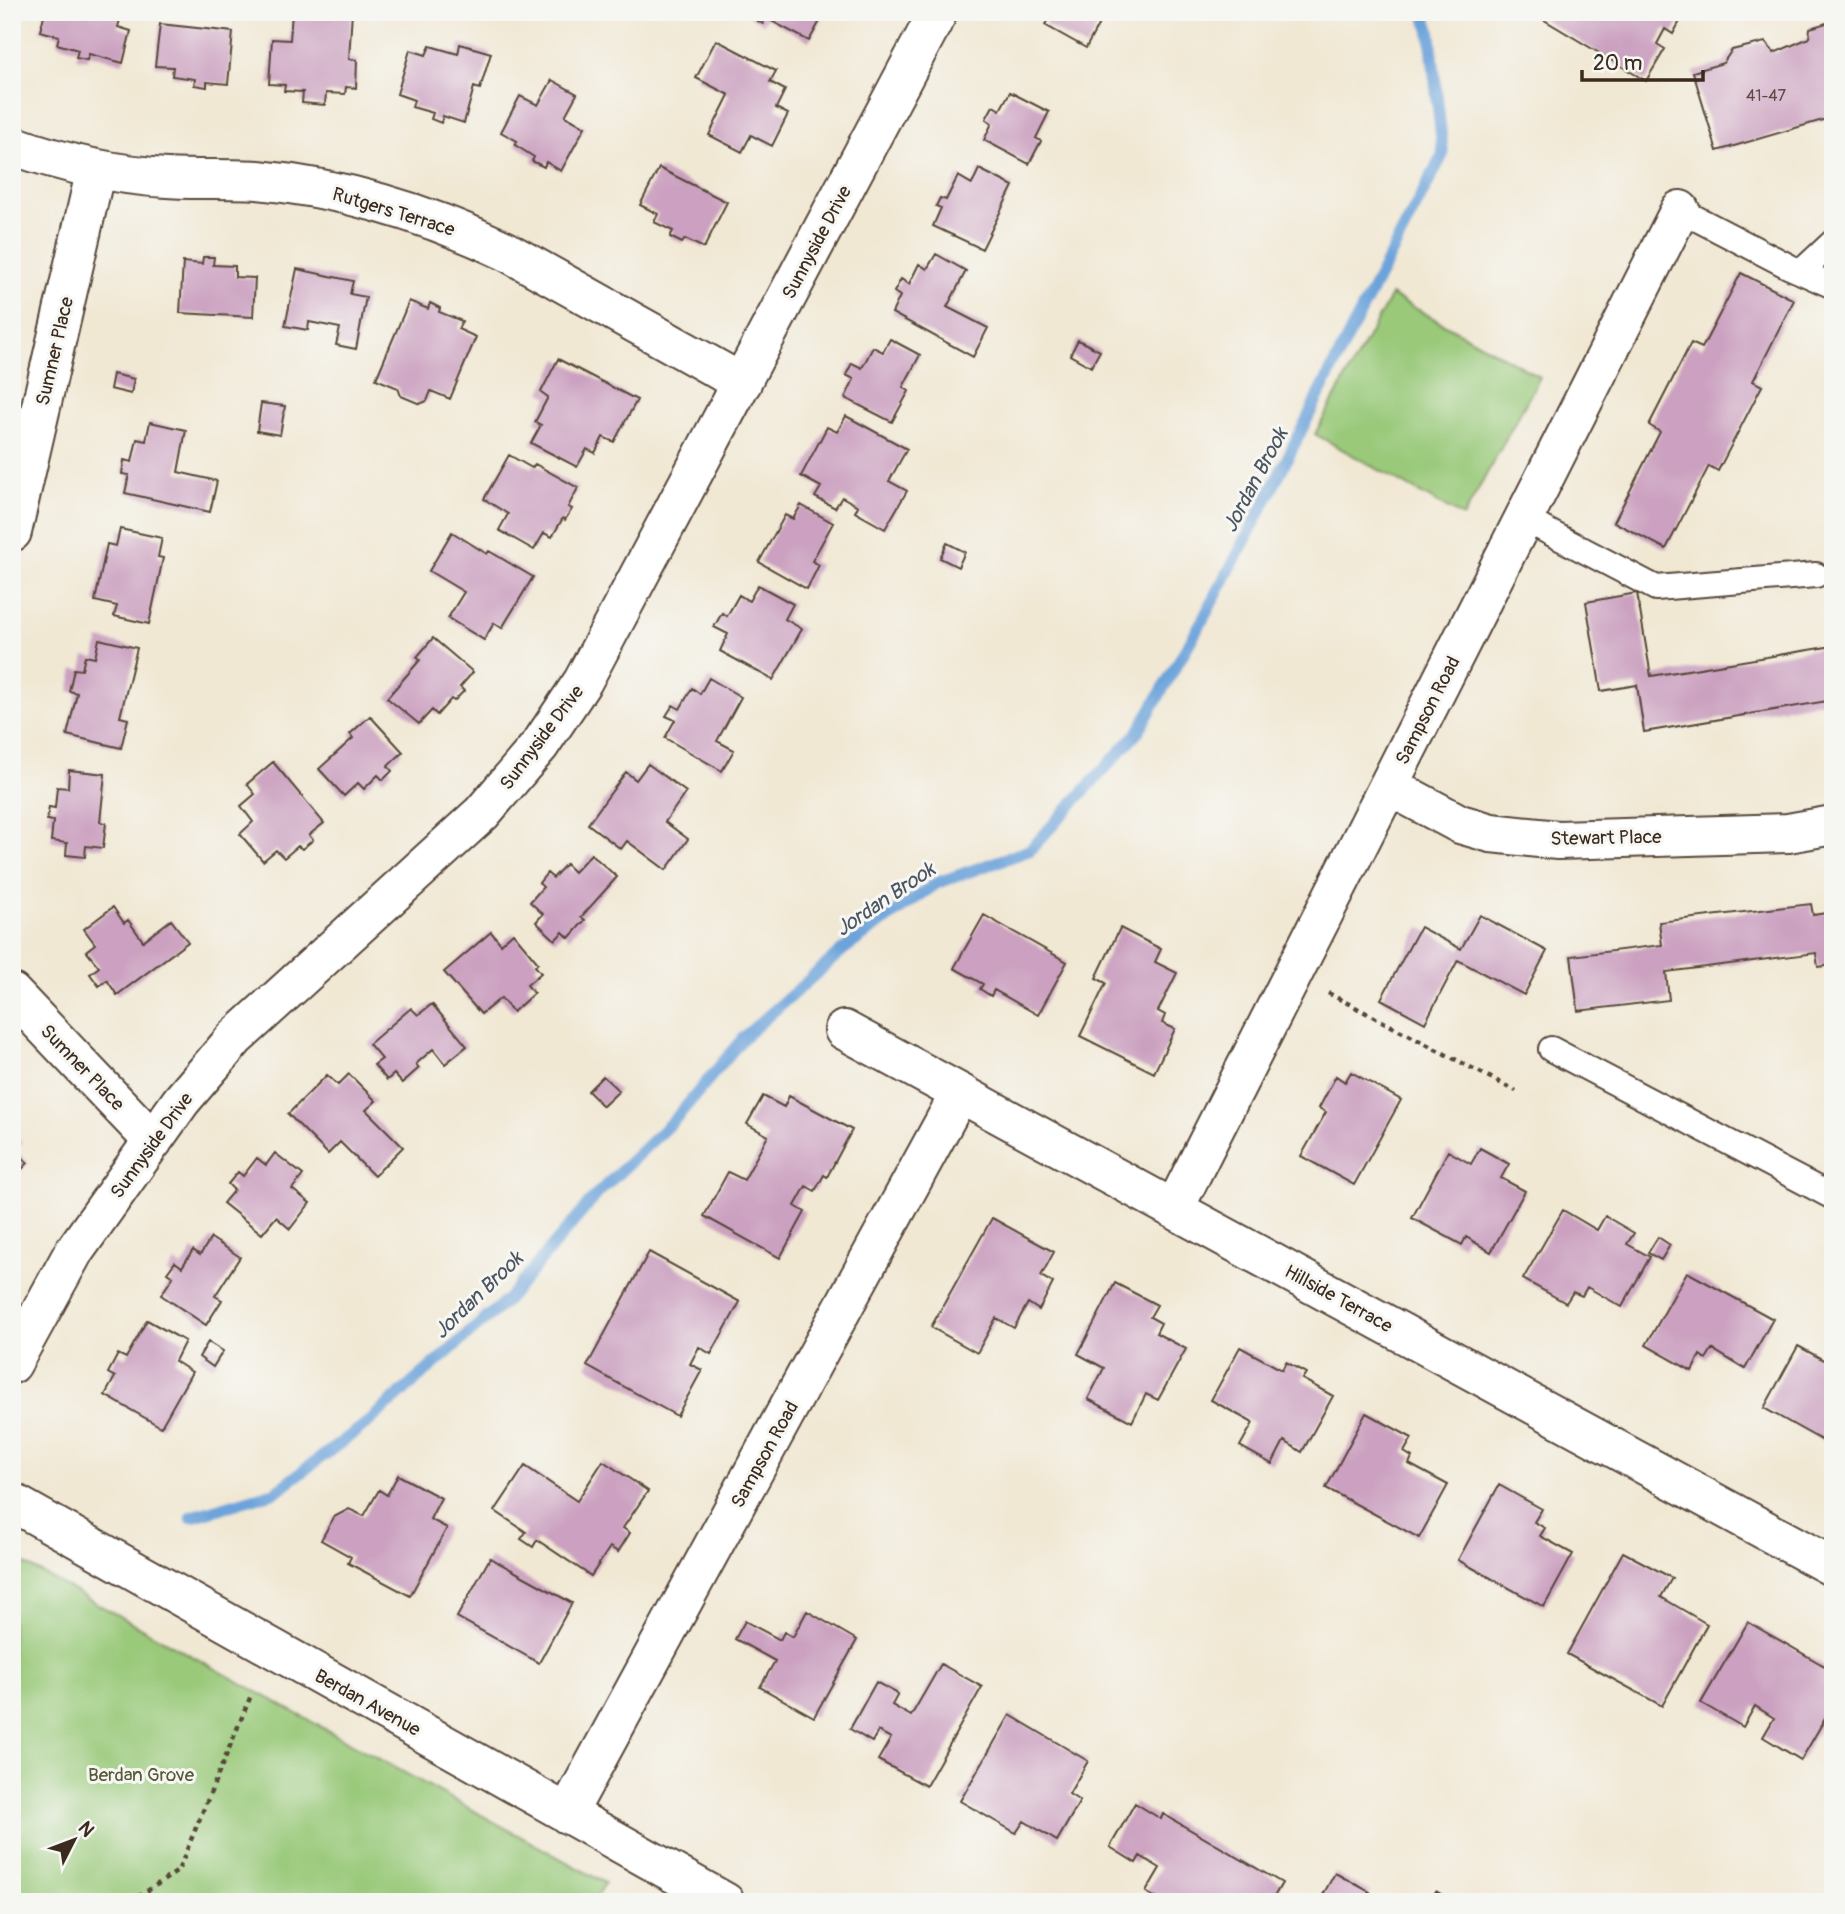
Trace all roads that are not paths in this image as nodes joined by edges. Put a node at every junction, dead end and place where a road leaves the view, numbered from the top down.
1 (938, 12) edge
2 (12, 145) edge
3 (96, 169) junction
4 (1679, 210) joint
5 (1833, 242) edge
6 (1802, 271) junction
7 (1833, 286) edge
8 (742, 383) junction
9 (1524, 519) junction
10 (12, 532) edge
11 (1816, 575) dead end
12 (1389, 786) junction
13 (1833, 825) edge
14 (12, 993) edge
15 (844, 1030) dead end
16 (1551, 1049) dead end
17 (960, 1093) junction
18 (153, 1141) junction
19 (1833, 1197) edge
20 (1174, 1209) junction
21 (12, 1364) edge
22 (12, 1502) edge
23 (1833, 1567) edge
24 (567, 1814) junction
25 (724, 1902) edge

1 - 8 street, Sunnyside Drive
2 - 3 street, Rutgers Terrace
3 - 8 street, Rutgers Terrace
3 - 10 street, Sumner Place
4 - 6 lane
4 - 9 street, Sampson Road
5 - 6 lane
6 - 7 lane
8 - 18 street, Sunnyside Drive
9 - 11 lane
9 - 12 street, Sampson Road
12 - 13 street, Stewart Place
12 - 20 street, Sampson Road
14 - 18 street, Sumner Place
15 - 17 street, Hillside Terrace
16 - 19 lane
17 - 20 street, Hillside Terrace
17 - 24 street, Sampson Road
18 - 21 street, Sunnyside Drive
20 - 23 street, Hillside Terrace
22 - 24 street, Berdan Avenue
24 - 25 street, Berdan Avenue

